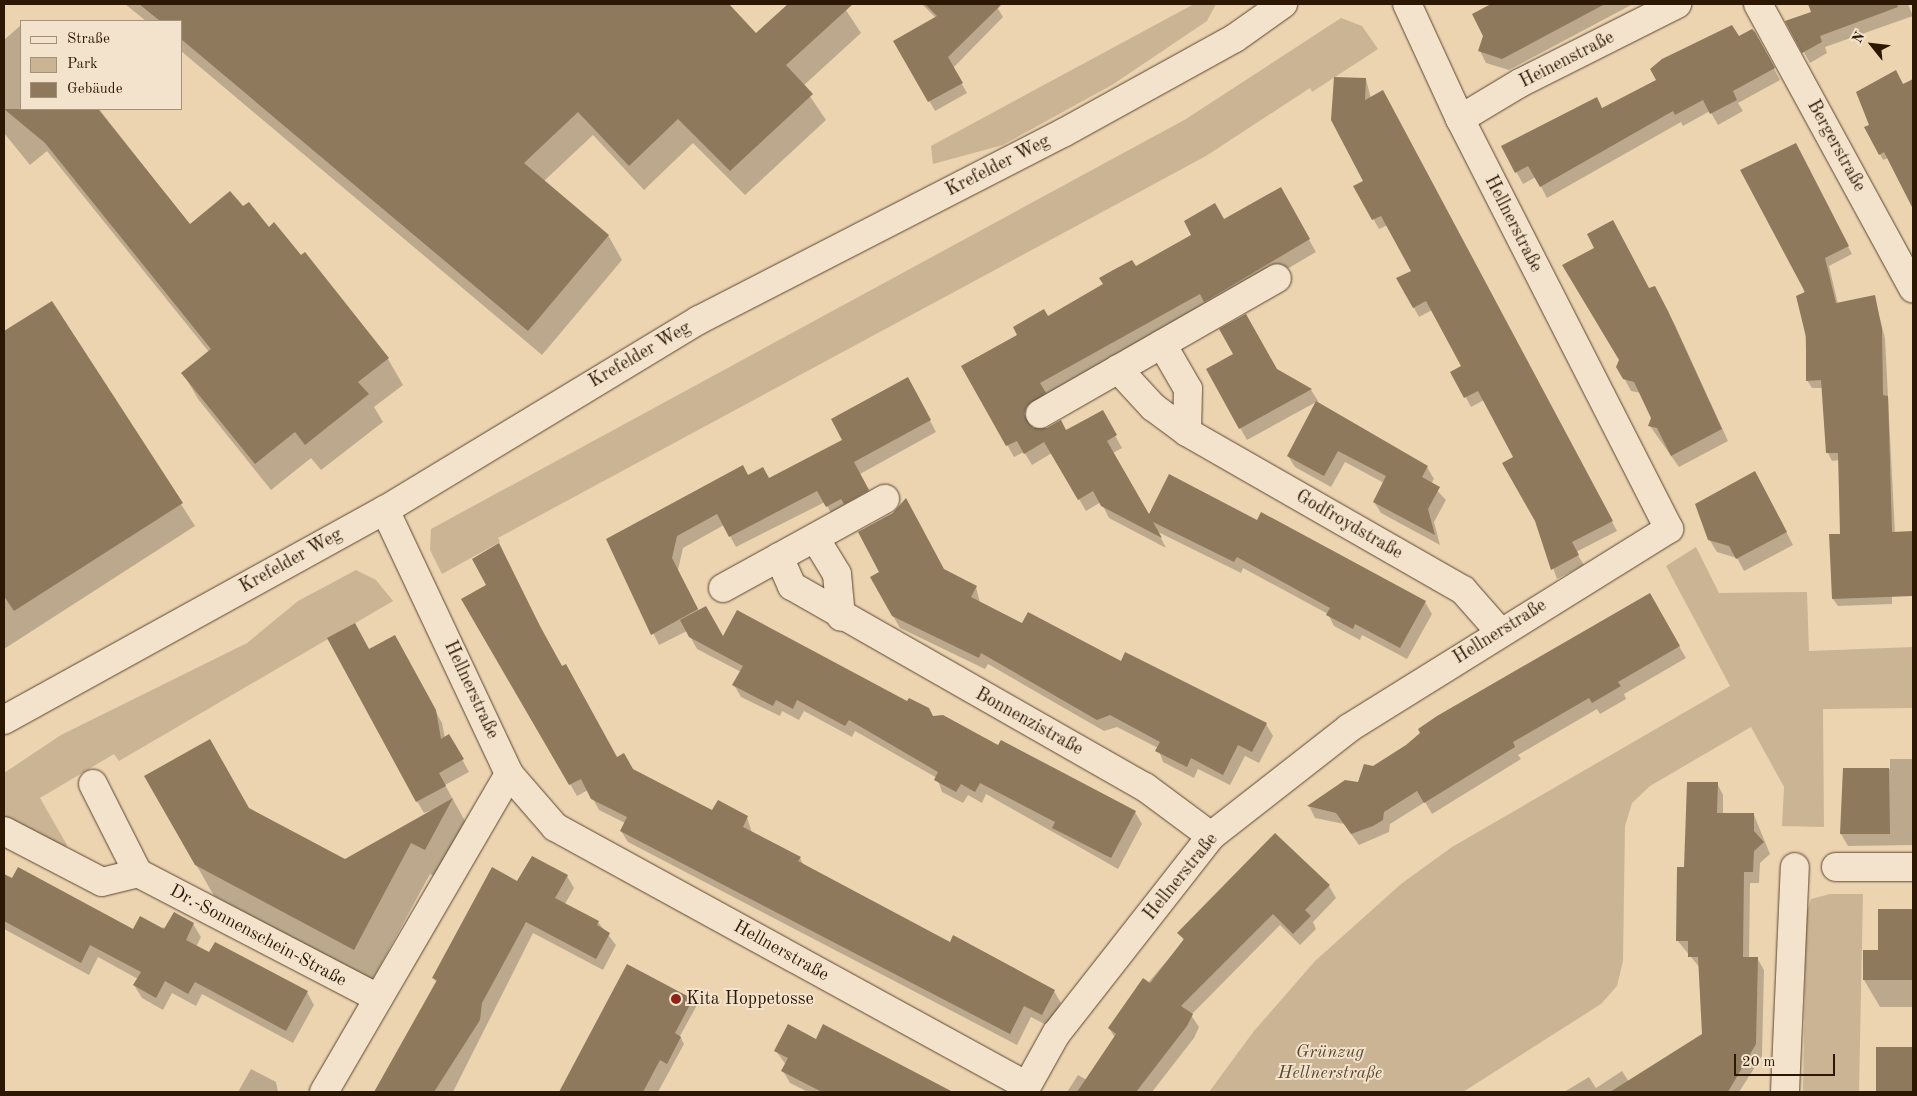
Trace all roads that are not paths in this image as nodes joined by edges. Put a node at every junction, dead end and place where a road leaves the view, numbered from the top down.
1 (1283, 4) edge
2 (1407, 4) edge
3 (1677, 4) edge
4 (1758, 4) edge
5 (1460, 119) junction
6 (1277, 278) dead end
7 (1913, 288) edge
8 (1162, 344) junction
9 (1118, 369) junction
10 (1040, 414) dead end
11 (1187, 432) junction
12 (885, 500) dead end
13 (385, 510) junction
14 (815, 538) junction
15 (779, 557) junction
16 (723, 588) dead end
17 (841, 617) junction
18 (1500, 632) junction
19 (4, 720) edge
20 (509, 774) junction
21 (93, 784) dead end
22 (4, 831) edge
23 (1211, 836) junction
24 (1795, 867) dead end
25 (1836, 867) dead end
26 (1913, 867) edge
27 (138, 873) junction
28 (378, 998) junction
29 (324, 1092) edge
30 (1784, 1092) edge

1 - 13 street, Krefelder Weg
2 - 5 street, Hellnerstraße
3 - 5 street, Heinenstraße
4 - 7 street, Bergerstraße
5 - 18 street, Hellnerstraße
6 - 8 street
8 - 9 street
8 - 11 street
9 - 10 street
9 - 11 street, Godfroydstraße
11 - 18 street, Godfroydstraße
12 - 14 street
13 - 19 street, Krefelder Weg
13 - 20 street, Hellnerstraße
14 - 15 street
14 - 17 street
15 - 16 street
15 - 17 street, Bonnenzistraße
17 - 23 street, Bonnenzistraße
18 - 23 street, Hellnerstraße
20 - 23 street, Hellnerstraße
20 - 28 street
21 - 27 street
22 - 27 street
24 - 30 street
25 - 26 street
27 - 28 street, Dr.-Sonnenschein-Straße
28 - 29 street

